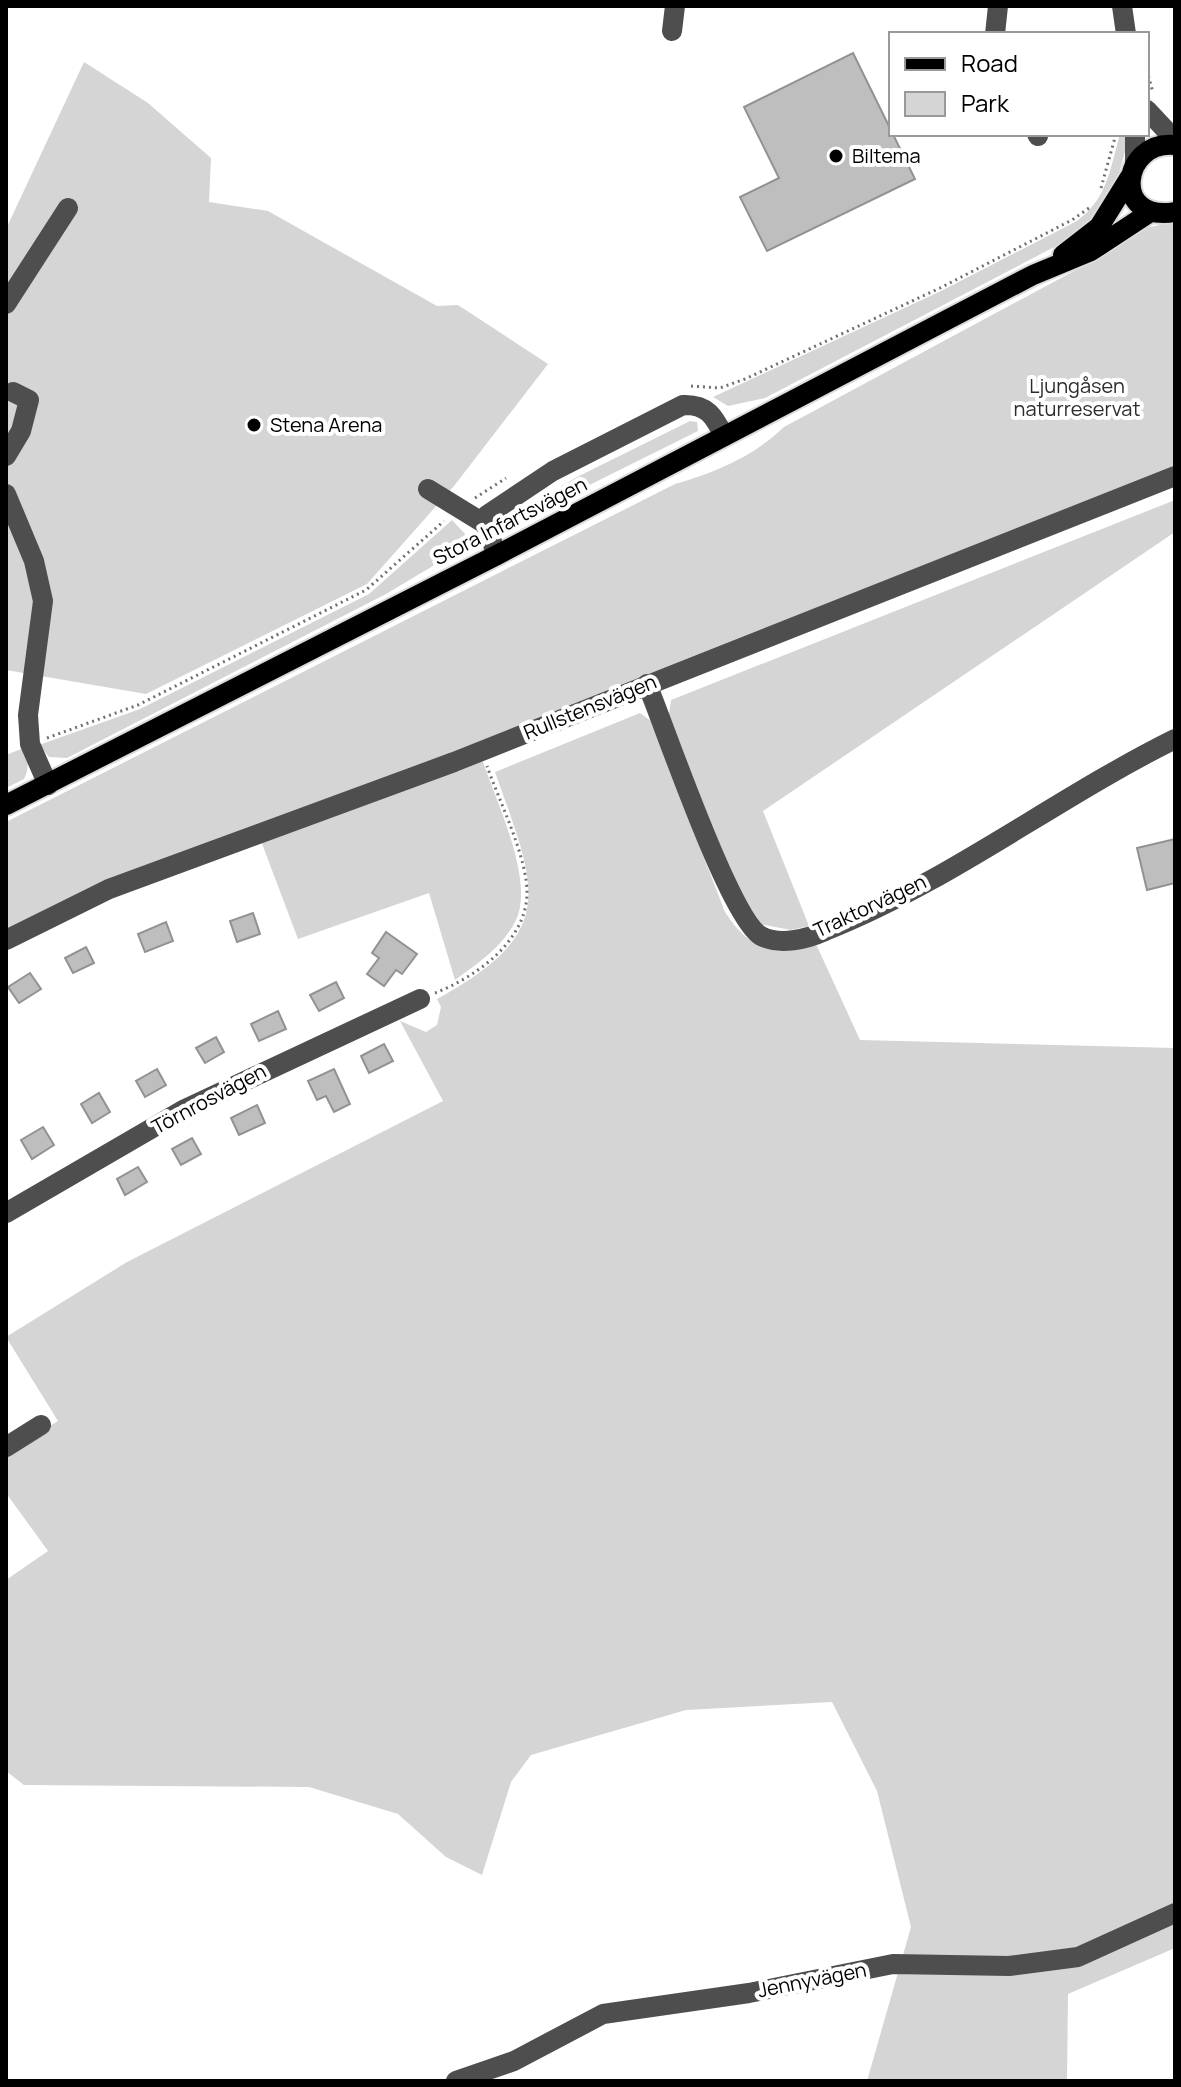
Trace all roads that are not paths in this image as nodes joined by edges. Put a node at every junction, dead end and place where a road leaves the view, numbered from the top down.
1 (675, 6) edge
2 (998, 6) edge
3 (1122, 6) edge
4 (672, 31) dead end
5 (995, 32) edge
6 (1126, 32) edge
7 (1153, 106) edge
8 (1135, 136) edge
9 (1175, 142) edge
10 (1133, 170) junction
11 (68, 208) dead end
12 (1175, 212) edge
13 (1149, 213) junction
14 (1033, 275) junction
15 (6, 304) edge
16 (13, 392) dead end
17 (724, 436) junction
18 (6, 456) edge
19 (1175, 476) edge
20 (428, 489) dead end
21 (6, 494) edge
22 (485, 524) junction
23 (497, 555) junction
24 (647, 684) junction
25 (1175, 739) edge
26 (48, 785) junction
27 (6, 805) edge
28 (6, 940) edge
29 (420, 999) road end
30 (6, 1213) edge
31 (41, 1425) dead end
32 (6, 1447) edge
33 (1175, 1913) edge
34 (459, 2081) edge

1 - 4 street
2 - 5 street
3 - 6 street
7 - 9 street
8 - 10 street
9 - 10 main road
10 - 13 main road
10 - 14 main road, Stora Infartsvägen
11 - 15 street
12 - 13 main road
13 - 14 main road, Stora Infartsvägen
14 - 17 main road, Stora Infartsvägen
16 - 18 street
17 - 22 street
17 - 23 main road, Stora Infartsvägen
19 - 24 street, Rullstensvägen
20 - 22 street
21 - 26 street
22 - 23 street
23 - 26 main road, Stora Infartsvägen
24 - 25 street, Traktorvägen
24 - 28 street, Rullstensvägen
26 - 27 main road, Stora Infartsvägen
29 - 30 street, Törnrosvägen
31 - 32 street
33 - 34 street, Jennyvägen

